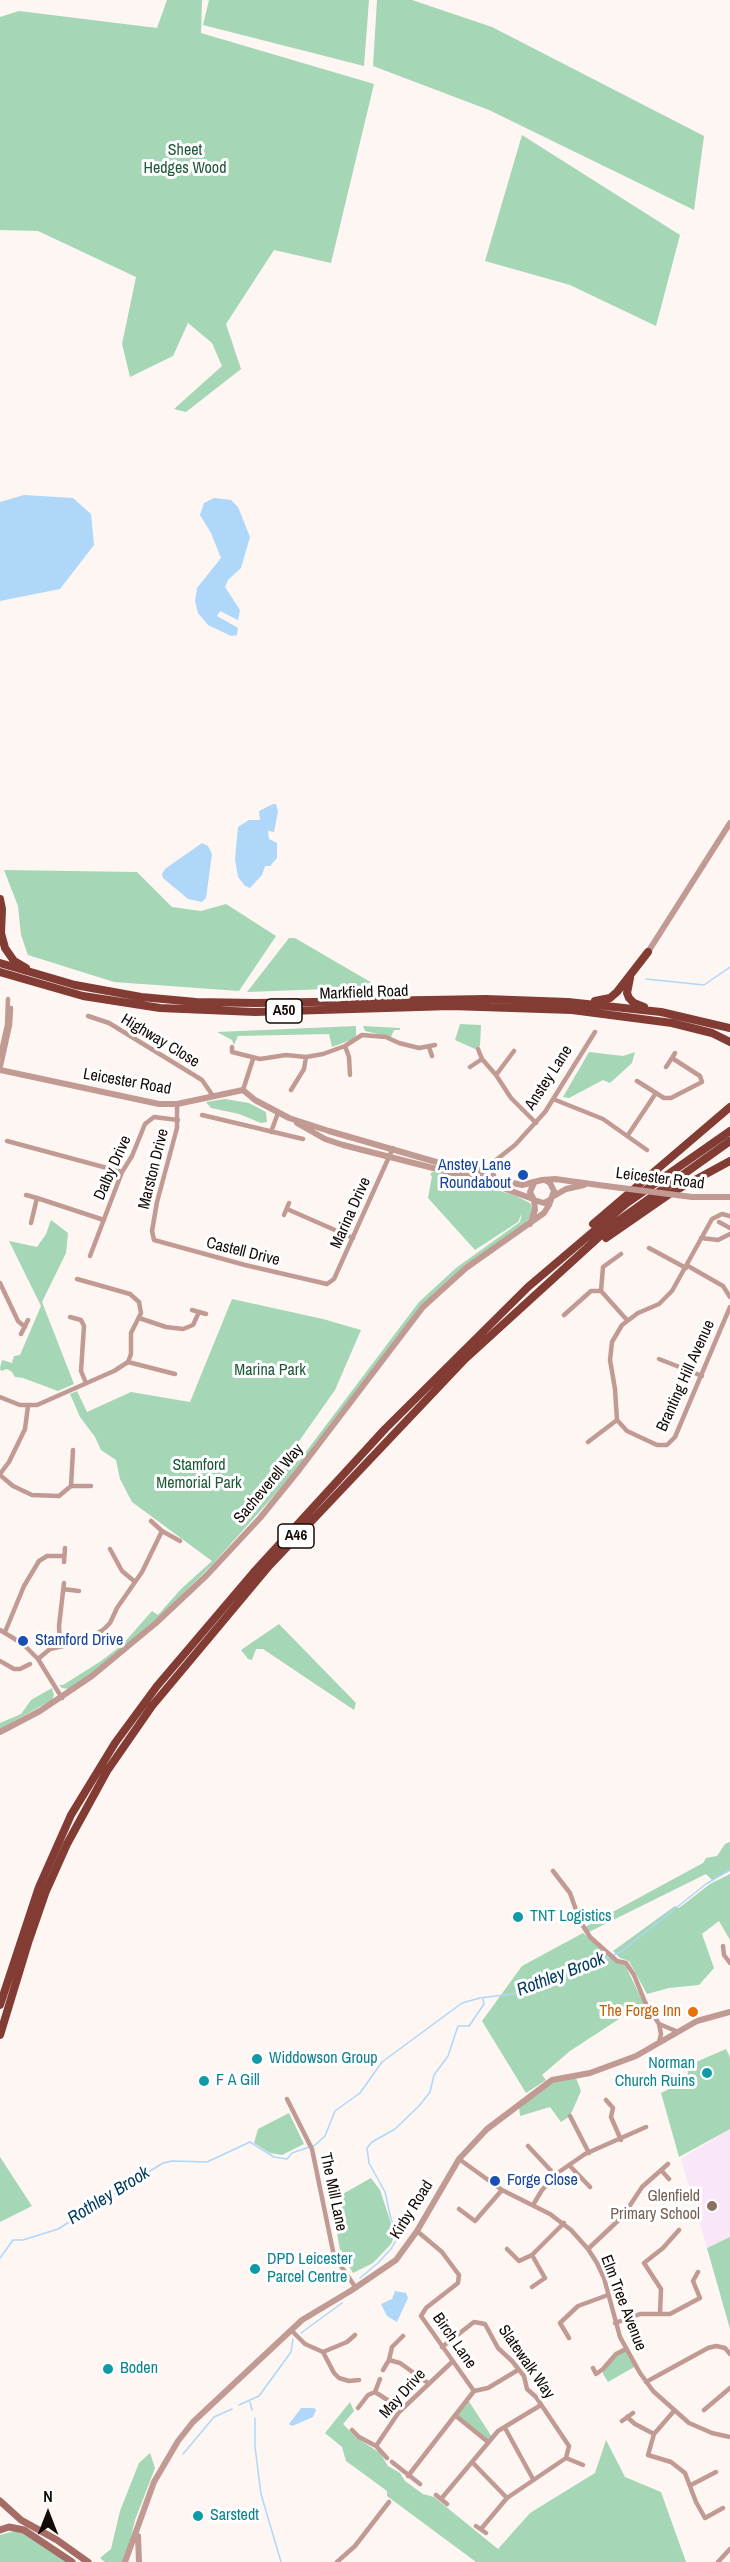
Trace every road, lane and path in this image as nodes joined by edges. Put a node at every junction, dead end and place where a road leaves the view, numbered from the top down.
1 (730, 823) edge
2 (0, 899) edge
3 (0, 921) edge
4 (648, 952) joint
5 (0, 963) edge
6 (0, 972) edge
7 (42, 976) junction
8 (630, 978) junction
9 (8, 999) dead end
10 (568, 1002) junction
11 (11, 1008) dead end
12 (664, 1012) junction
13 (88, 1016) dead end
14 (730, 1023) edge
15 (730, 1028) edge
16 (595, 1032) dead end
17 (730, 1041) edge
18 (345, 1046) junction
19 (435, 1046) dead end
20 (429, 1047) junction
21 (478, 1049) dead end
22 (231, 1052) dead end
23 (510, 1052) dead end
24 (675, 1053) dead end
25 (0, 1056) edge
26 (432, 1056) dead end
27 (306, 1057) junction
28 (672, 1058) junction
29 (253, 1059) junction
30 (482, 1059) junction
31 (470, 1067) dead end
32 (666, 1067) dead end
33 (0, 1070) edge
34 (496, 1074) junction
35 (350, 1075) dead end
36 (637, 1081) dead end
37 (243, 1090) junction
38 (291, 1090) dead end
39 (656, 1093) junction
40 (213, 1096) junction
41 (554, 1099) junction
42 (177, 1104) junction
43 (730, 1107) edge
44 (278, 1113) junction
45 (201, 1114) dead end
46 (178, 1120) junction
47 (536, 1123) junction
48 (316, 1131) junction
49 (329, 1131) junction
50 (730, 1131) edge
51 (271, 1132) junction
52 (628, 1135) junction
53 (303, 1139) dead end
54 (325, 1139) junction
55 (7, 1141) dead end
56 (730, 1141) edge
57 (393, 1148) junction
58 (647, 1150) dead end
59 (389, 1157) junction
60 (496, 1160) junction
61 (730, 1161) edge
62 (122, 1172) junction
63 (473, 1173) junction
64 (495, 1179) junction
65 (546, 1180) junction
66 (534, 1183) junction
67 (587, 1184) junction
68 (26, 1195) dead end
69 (730, 1197) edge
70 (37, 1198) junction
71 (552, 1198) junction
72 (534, 1199) junction
73 (289, 1203) dead end
74 (286, 1209) junction
75 (284, 1215) dead end
76 (730, 1216) edge
77 (104, 1220) junction
78 (719, 1222) dead end
79 (31, 1223) dead end
80 (530, 1224) junction
81 (730, 1228) edge
82 (730, 1234) edge
83 (353, 1238) junction
84 (701, 1238) junction
85 (154, 1240) joint
86 (649, 1248) dead end
87 (621, 1254) dead end
88 (90, 1256) dead end
89 (568, 1264) junction
90 (687, 1267) junction
91 (78, 1279) dead end
92 (0, 1283) edge
93 (327, 1284) junction
94 (528, 1287) junction
95 (328, 1291) dead end
96 (601, 1291) junction
97 (730, 1297) edge
98 (730, 1307) edge
99 (192, 1310) dead end
100 (199, 1312) junction
101 (206, 1314) dead end
102 (564, 1314) dead end
103 (87, 1316) dead end
104 (70, 1317) dead end
105 (139, 1318) junction
106 (28, 1320) dead end
107 (81, 1320) junction
108 (627, 1320) junction
109 (25, 1327) junction
110 (21, 1334) dead end
111 (659, 1359) dead end
112 (128, 1362) junction
113 (175, 1374) dead end
114 (702, 1376) junction
115 (86, 1383) junction
116 (0, 1397) edge
117 (28, 1406) junction
118 (617, 1420) junction
119 (588, 1442) dead end
120 (73, 1450) dead end
121 (0, 1475) edge
122 (71, 1486) junction
123 (91, 1486) dead end
124 (151, 1521) dead end
125 (162, 1532) junction
126 (180, 1541) dead end
127 (65, 1548) dead end
128 (110, 1549) dead end
129 (114, 1555) junction
130 (64, 1556) junction
131 (108, 1559) dead end
132 (64, 1563) dead end
133 (134, 1581) junction
134 (79, 1591) dead end
135 (3, 1631) edge
136 (60, 1646) junction
137 (38, 1659) junction
138 (0, 1661) edge
139 (28, 1667) dead end
140 (62, 1698) junction
141 (0, 1732) edge
142 (553, 1871) dead end
143 (723, 1946) dead end
144 (730, 1963) edge
145 (0, 2005) edge
146 (730, 2012) edge
147 (659, 2024) junction
148 (676, 2031) junction
149 (0, 2036) edge
150 (659, 2042) junction
151 (286, 2099) dead end
152 (606, 2100) dead end
153 (570, 2116) dead end
154 (646, 2127) dead end
155 (621, 2140) junction
156 (528, 2146) dead end
157 (589, 2153) junction
158 (459, 2159) junction
159 (668, 2164) dead end
160 (568, 2165) junction
161 (661, 2169) junction
162 (555, 2175) junction
163 (669, 2179) dead end
164 (590, 2187) dead end
165 (502, 2190) junction
166 (533, 2205) junction
167 (459, 2209) dead end
168 (564, 2223) junction
169 (679, 2229) dead end
170 (417, 2231) junction
171 (507, 2249) dead end
172 (588, 2249) junction
173 (532, 2255) junction
174 (698, 2272) dead end
175 (532, 2287) dead end
176 (356, 2288) junction
177 (608, 2295) junction
178 (660, 2314) junction
179 (615, 2323) junction
180 (291, 2330) junction
181 (355, 2335) dead end
182 (403, 2336) dead end
183 (569, 2338) dead end
184 (442, 2347) junction
185 (626, 2349) junction
186 (323, 2352) junction
187 (730, 2354) edge
188 (389, 2360) junction
189 (452, 2362) junction
190 (593, 2368) dead end
191 (383, 2370) dead end
192 (518, 2370) junction
193 (380, 2379) dead end
194 (359, 2380) dead end
195 (646, 2382) junction
196 (428, 2383) junction
197 (730, 2388) edge
198 (474, 2391) junction
199 (375, 2392) junction
200 (541, 2405) junction
201 (358, 2408) dead end
202 (704, 2410) dead end
203 (674, 2411) junction
204 (399, 2412) junction
205 (633, 2413) dead end
206 (456, 2416) junction
207 (627, 2417) junction
208 (622, 2421) dead end
209 (505, 2428) junction
210 (352, 2430) dead end
211 (654, 2434) junction
212 (730, 2437) edge
213 (488, 2442) junction
214 (376, 2446) junction
215 (387, 2458) dead end
216 (566, 2458) junction
217 (392, 2462) dead end
218 (472, 2463) junction
219 (583, 2465) dead end
220 (716, 2472) dead end
221 (408, 2476) junction
222 (533, 2478) junction
223 (420, 2484) dead end
224 (691, 2485) junction
225 (436, 2495) dead end
226 (507, 2498) junction
227 (441, 2499) junction
228 (0, 2501) edge
229 (389, 2502) dead end
230 (447, 2504) dead end
231 (723, 2508) dead end
232 (705, 2518) junction
233 (700, 2521) dead end
234 (476, 2526) dead end
235 (0, 2530) edge
236 (137, 2530) junction
237 (730, 2549) edge
238 (72, 2562) edge
239 (88, 2562) edge
240 (125, 2562) edge
241 (140, 2562) edge
242 (337, 2562) edge
243 (718, 2562) edge

1 - 4 street
2 - 3 highway
3 - 7 highway
4 - 8 highway
5 - 7 highway, Markfield Road / A50
6 - 17 highway, Markfield Road / A50
7 - 10 highway, Markfield Road / A50
8 - 10 highway
8 - 12 highway
9 - 25 street
10 - 12 highway, Markfield Road / A50
11 - 33 street
12 - 14 highway
12 - 15 highway, Markfield Road / A50
13 - 40 street, Highway Close
16 - 41 street, Anstey Lane
18 - 20 street
18 - 27 street
18 - 35 street
19 - 20 street
20 - 26 street
21 - 30 street
22 - 29 street
23 - 34 street
24 - 28 street
27 - 29 street
27 - 38 street
28 - 32 street
28 - 39 street
29 - 37 street
30 - 31 street
30 - 34 street
33 - 42 street, Leicester Road
34 - 47 street
36 - 39 street
37 - 40 street, Leicester Road
37 - 44 street
39 - 52 street
40 - 42 street, Leicester Road
41 - 47 street, Anstey Lane
41 - 52 street
42 - 46 street, Marston Drive
43 - 94 highway
44 - 48 street
44 - 51 street
45 - 51 street
46 - 62 street, Dalby Drive
46 - 85 street, Marston Drive
47 - 60 street, Anstey Lane
48 - 49 street
48 - 54 street
49 - 54 street
49 - 57 street
50 - 94 highway, A46
51 - 53 street
52 - 58 street
54 - 59 street
55 - 62 street
56 - 89 highway, A46
57 - 59 street, Marina Drive
57 - 63 street
59 - 72 street
59 - 83 street, Marina Drive
60 - 63 street, Anstey Lane
60 - 64 street
61 - 89 highway
62 - 77 street, Dalby Drive
63 - 64 street
64 - 66 street
65 - 66 street
65 - 67 street, Leicester Road
65 - 71 street
66 - 72 street
67 - 69 street, Leicester Road, bridge
67 - 71 street, Leicester Road
68 - 70 street
70 - 77 street
70 - 79 street
71 - 72 street
71 - 80 street, Sacheverell Way
72 - 80 street
73 - 74 street
74 - 75 street
74 - 83 street
76 - 84 street
77 - 88 street, Dalby Drive
78 - 81 street
80 - 140 street, Sacheverell Way
82 - 84 street
83 - 93 street, Marina Drive
84 - 90 street
85 - 93 street, Castell Drive
86 - 90 street
87 - 96 street
89 - 149 highway, A46
90 - 97 street
90 - 108 street
91 - 105 street
92 - 109 street
93 - 95 street
94 - 145 highway, A46
96 - 102 street
96 - 108 street
98 - 114 street, Branting Hill Avenue
99 - 100 street
100 - 101 street
100 - 105 street
103 - 107 street
104 - 107 street
105 - 112 street
106 - 109 street
107 - 115 street
108 - 118 street
109 - 110 street
111 - 114 street
112 - 113 street
112 - 115 street
114 - 118 street, Branting Hill Avenue
115 - 117 street
116 - 117 street
117 - 121 street
118 - 119 street
120 - 122 street
121 - 122 street
122 - 123 street
124 - 125 street
125 - 126 street
125 - 133 street
127 - 130 street
128 - 129 street
129 - 131 street
129 - 133 street
130 - 132 street
130 - 135 street
133 - 136 street
134 - 136 street
135 - 137 street
136 - 137 street
137 - 140 street
138 - 139 street
140 - 141 street, Sacheverell Way
142 - 147 street
143 - 144 street
146 - 148 street, Kirby Road
147 - 148 street
147 - 150 street
148 - 150 street, Kirby Road
150 - 158 street, Kirby Road
151 - 176 street, The Mill Lane
152 - 155 street
153 - 157 street
154 - 155 street
155 - 157 street
156 - 162 street
157 - 160 street
158 - 165 street, Elm Tree Avenue
158 - 170 street, Kirby Road
159 - 161 street
160 - 162 street
160 - 164 street
161 - 163 street
161 - 172 street
162 - 166 street
165 - 166 street, Elm Tree Avenue
165 - 167 street
166 - 168 street, Elm Tree Avenue
168 - 172 street, Elm Tree Avenue
168 - 173 street
169 - 178 street
170 - 176 street, Kirby Road
170 - 184 street, Birch Lane
171 - 173 street
172 - 177 street, Elm Tree Avenue
173 - 175 street
174 - 178 street
176 - 180 street, Kirby Road
177 - 179 street, Elm Tree Avenue
177 - 183 street
178 - 179 street
179 - 185 street, Elm Tree Avenue
180 - 186 street
180 - 236 street, Kirby Road
181 - 186 street
182 - 188 street
184 - 189 street, Birch Lane
184 - 192 street, Slatewalk Way
185 - 190 street
185 - 195 street, Elm Tree Avenue
186 - 194 street
187 - 195 street
188 - 191 street
188 - 196 street
189 - 196 street, May Drive
189 - 198 street, Birch Lane
192 - 198 street
192 - 200 street, Slatewalk Way
193 - 199 street
195 - 203 street, Elm Tree Avenue
196 - 204 street, May Drive
197 - 202 street
198 - 206 street, Birch Lane
199 - 201 street
199 - 204 street
200 - 209 street
200 - 216 street, Slatewalk Way
203 - 211 street
203 - 212 street, Elm Tree Avenue
204 - 214 street, May Drive
205 - 207 street
206 - 213 street
206 - 221 street, Birch Lane
207 - 208 street
207 - 211 street
209 - 213 street
209 - 222 street
210 - 214 street
211 - 224 street
213 - 218 street
214 - 215 street
216 - 219 street
216 - 222 street
217 - 221 street
218 - 226 street
218 - 227 street
220 - 224 street
221 - 223 street
222 - 226 street
224 - 232 street
225 - 227 street
226 - 234 street
227 - 230 street
228 - 239 main road
229 - 242 street
231 - 232 street
232 - 233 street
235 - 238 main road
236 - 240 street, Kirby Road
236 - 241 street, Kirby Road
237 - 243 street

